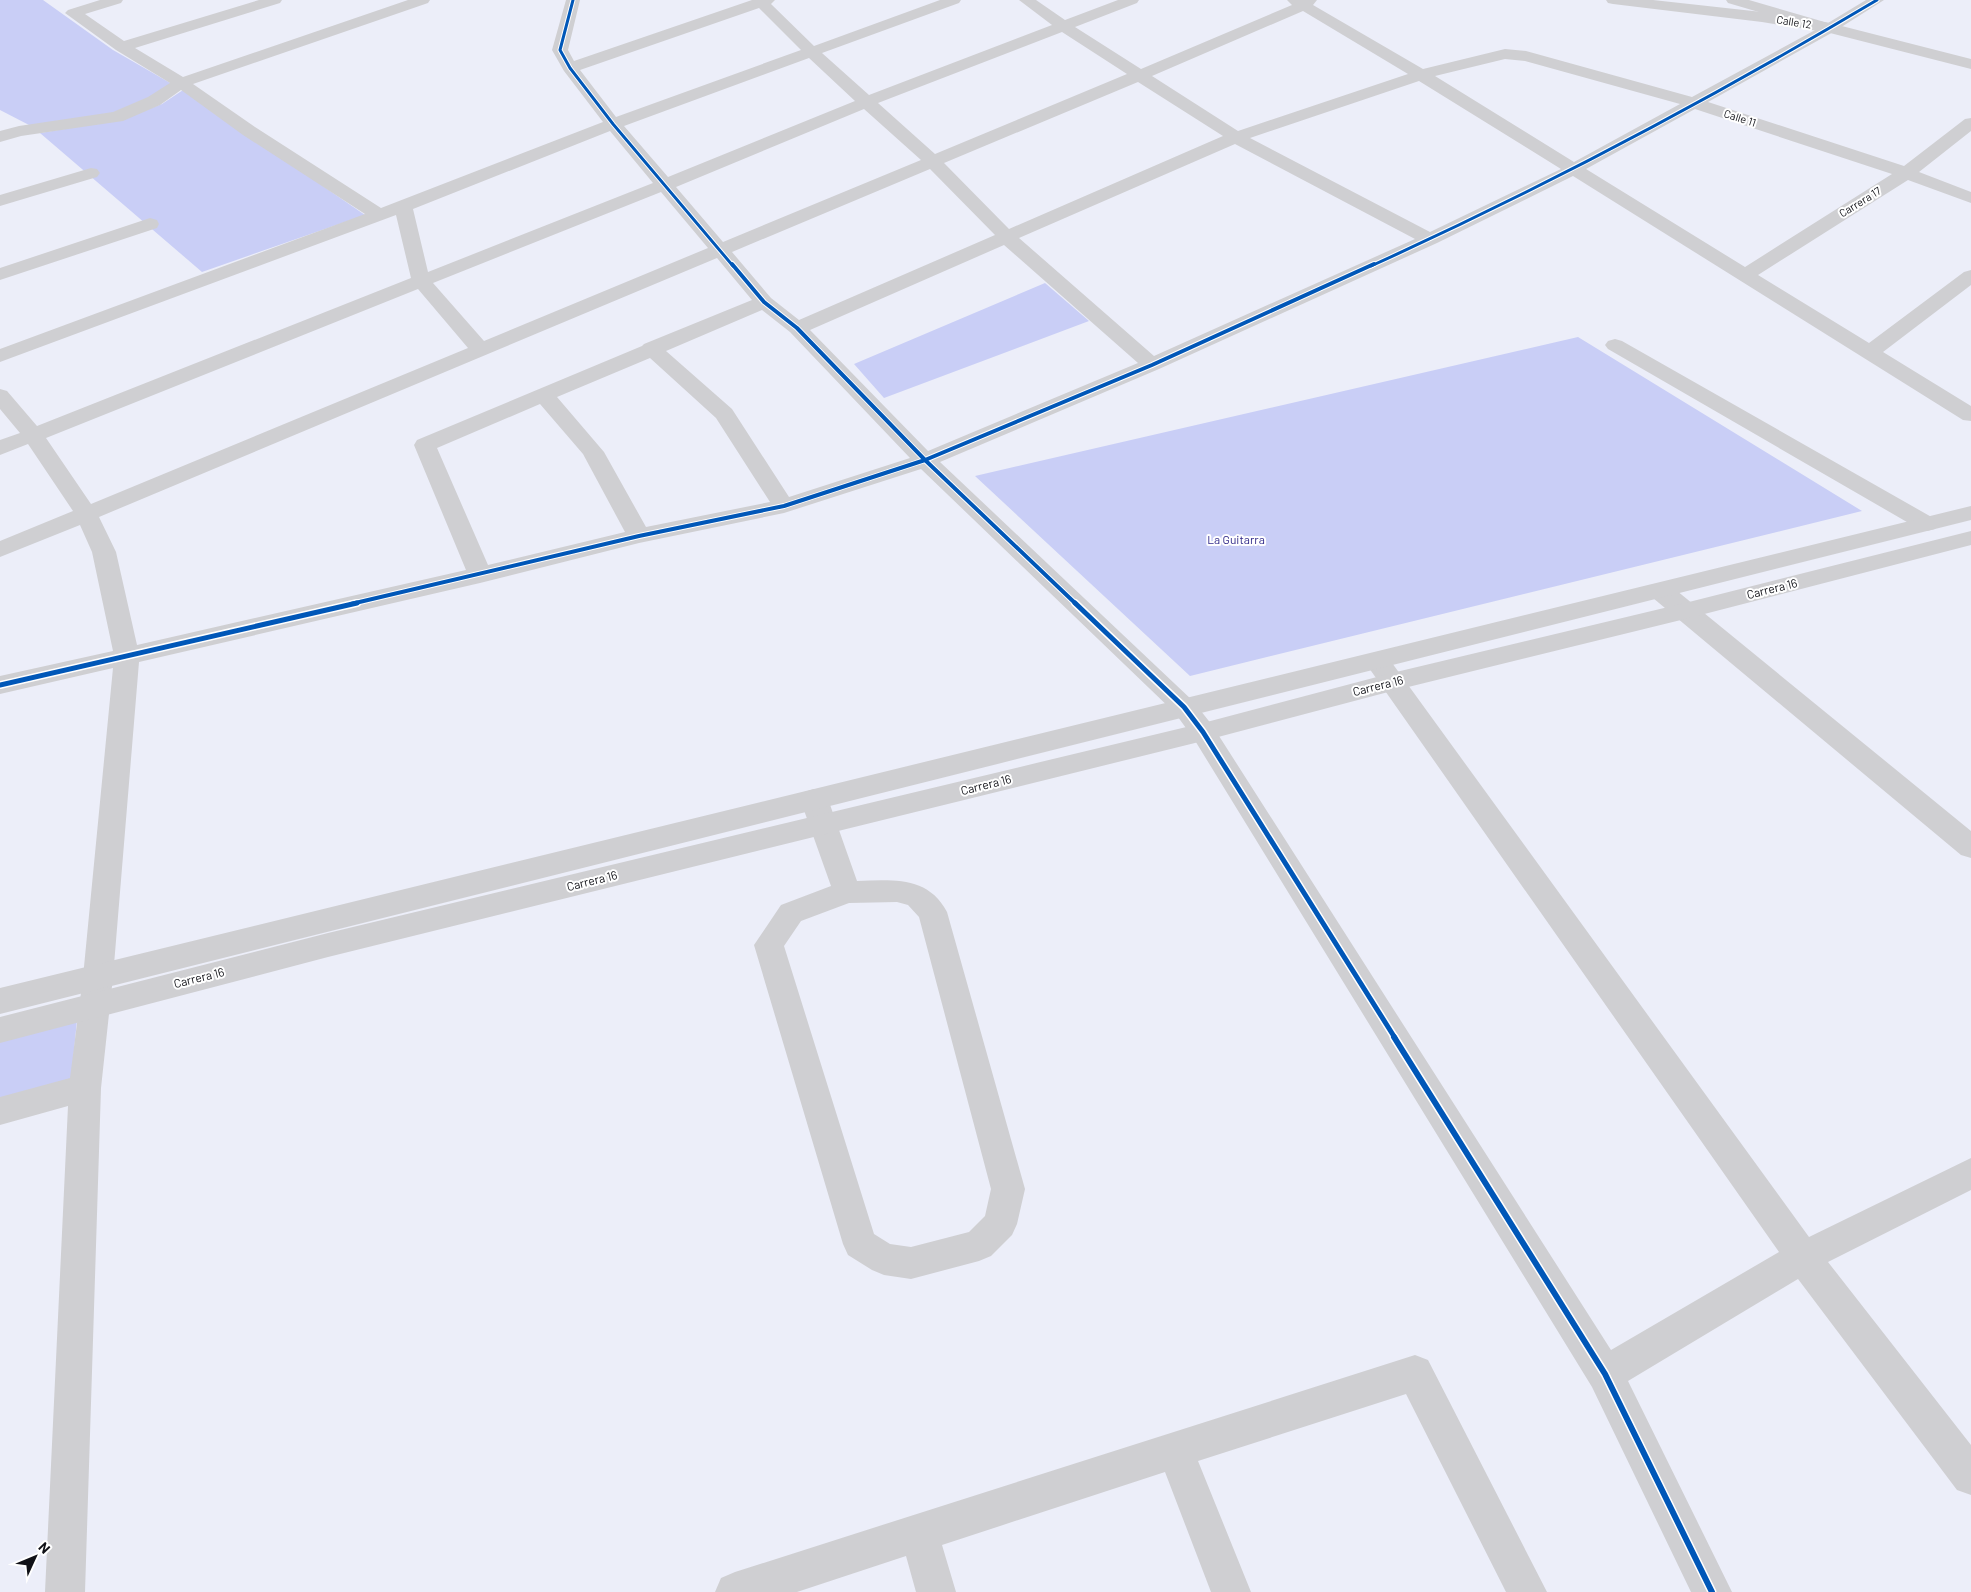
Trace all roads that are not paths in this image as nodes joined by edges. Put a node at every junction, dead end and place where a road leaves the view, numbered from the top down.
1 (116, 0) edge
2 (275, 0) edge
3 (423, 0) edge
4 (573, 0) edge
5 (954, 0) edge
6 (1026, 0) edge
7 (1132, 0) edge
8 (1613, 0) edge
9 (1733, 0) edge
10 (1877, 0) edge
11 (763, 1) edge
12 (1302, 2) edge
13 (1064, 27) junction
14 (1830, 28) junction
15 (122, 47) junction
16 (810, 51) junction
17 (1971, 64) edge
18 (570, 68) junction
19 (1140, 75) junction
20 (1420, 75) junction
21 (182, 83) junction
22 (866, 102) junction
23 (1694, 103) junction
24 (1971, 123) edge
25 (613, 124) junction
26 (1236, 136) junction
27 (0, 137) edge
28 (933, 162) junction
29 (1574, 169) junction
30 (90, 173) dead end
31 (1906, 173) junction
32 (664, 186) junction
33 (1971, 198) edge
34 (0, 202) edge
35 (404, 206) junction
36 (380, 215) junction
37 (150, 224) dead end
38 (1008, 238) junction
39 (1430, 239) junction
40 (720, 250) junction
41 (0, 274) edge
42 (1745, 275) junction
43 (1971, 276) edge
44 (421, 281) junction
45 (764, 302) junction
46 (796, 328) junction
47 (1614, 345) dead end
48 (651, 348) junction
49 (481, 350) junction
50 (1870, 352) junction
51 (0, 356) edge
52 (1152, 365) junction
53 (543, 394) junction
54 (0, 395) edge
55 (1971, 415) edge
56 (33, 435) junction
57 (0, 448) edge
58 (925, 460) junction
59 (784, 506) junction
60 (1971, 513) edge
61 (86, 514) junction
62 (1927, 524) junction
63 (639, 536) junction
64 (1971, 538) edge
65 (0, 550) edge
66 (480, 575) junction
67 (1662, 592) junction
68 (1685, 611) junction
69 (128, 656) junction
70 (1385, 672) junction
71 (0, 684) edge
72 (1184, 707) junction
73 (1202, 732) junction
74 (819, 812) junction
75 (1971, 847) edge
76 (847, 892) junction
77 (97, 991) junction
78 (0, 1001) edge
79 (0, 1030) edge
80 (85, 1088) junction
81 (0, 1111) edge
82 (1971, 1173) edge
83 (1803, 1256) junction
84 (1604, 1374) junction
85 (1175, 1450) junction
86 (1971, 1476) edge
87 (919, 1533) junction
88 (65, 1592) edge
89 (735, 1592) edge
90 (936, 1592) edge
91 (1231, 1592) edge
92 (1527, 1592) edge
93 (1712, 1592) edge

1 - 15 street
2 - 15 street
3 - 21 street
4 - 18 street
5 - 16 street
6 - 13 street
7 - 13 street
8 - 14 street, Calle 12
9 - 14 street
10 - 14 street
11 - 16 street
11 - 18 street
12 - 19 street
12 - 20 street
13 - 19 street
13 - 22 street
14 - 17 street, Calle 12
14 - 23 street
15 - 21 street
16 - 22 street
16 - 25 street
18 - 25 street
19 - 26 street
19 - 28 street
20 - 23 street, Calle 11
20 - 26 street
20 - 29 street
21 - 27 street
21 - 36 street
22 - 28 street
22 - 32 street
23 - 29 street
23 - 31 street, Calle 11
24 - 31 street, Carrera 17
25 - 32 street
25 - 35 street
26 - 38 street
26 - 39 street
28 - 38 street
28 - 40 street
29 - 39 street
29 - 42 street
30 - 34 street
31 - 33 street, Calle 11
31 - 42 street, Carrera 17
32 - 40 street
32 - 44 street
35 - 36 street
35 - 44 street
36 - 51 street
37 - 41 street
38 - 46 street
38 - 52 street
39 - 52 street
40 - 45 street
40 - 49 street
42 - 50 street
43 - 50 street
44 - 49 street
44 - 56 street
45 - 46 street
45 - 48 street
46 - 58 street
47 - 62 street
48 - 53 street
48 - 59 street
49 - 61 street
50 - 55 street
52 - 58 street
53 - 63 street
53 - 66 street
54 - 56 street
56 - 57 street
56 - 61 street
58 - 59 street
58 - 72 street
59 - 63 street
60 - 62 street, Carrera 16
61 - 65 street
61 - 69 street
62 - 67 street, Carrera 16
63 - 66 street
64 - 68 street, Carrera 16
66 - 69 street
67 - 68 street
67 - 70 street, Carrera 16
68 - 70 street, Carrera 16
68 - 75 street
69 - 71 street
69 - 77 street
70 - 72 street, Carrera 16
70 - 73 street, Carrera 16
70 - 83 street
72 - 73 street
72 - 74 street, Carrera 16
73 - 74 street, Carrera 16
73 - 84 street
74 - 76 street
74 - 77 street, Carrera 16
76 - 76 street
77 - 78 street, Carrera 16
77 - 79 street, Carrera 16
77 - 80 street
80 - 81 street
80 - 88 street
82 - 83 street
83 - 84 street
83 - 86 street
84 - 93 street
85 - 87 street
85 - 91 street
85 - 92 street
87 - 89 street
87 - 90 street

